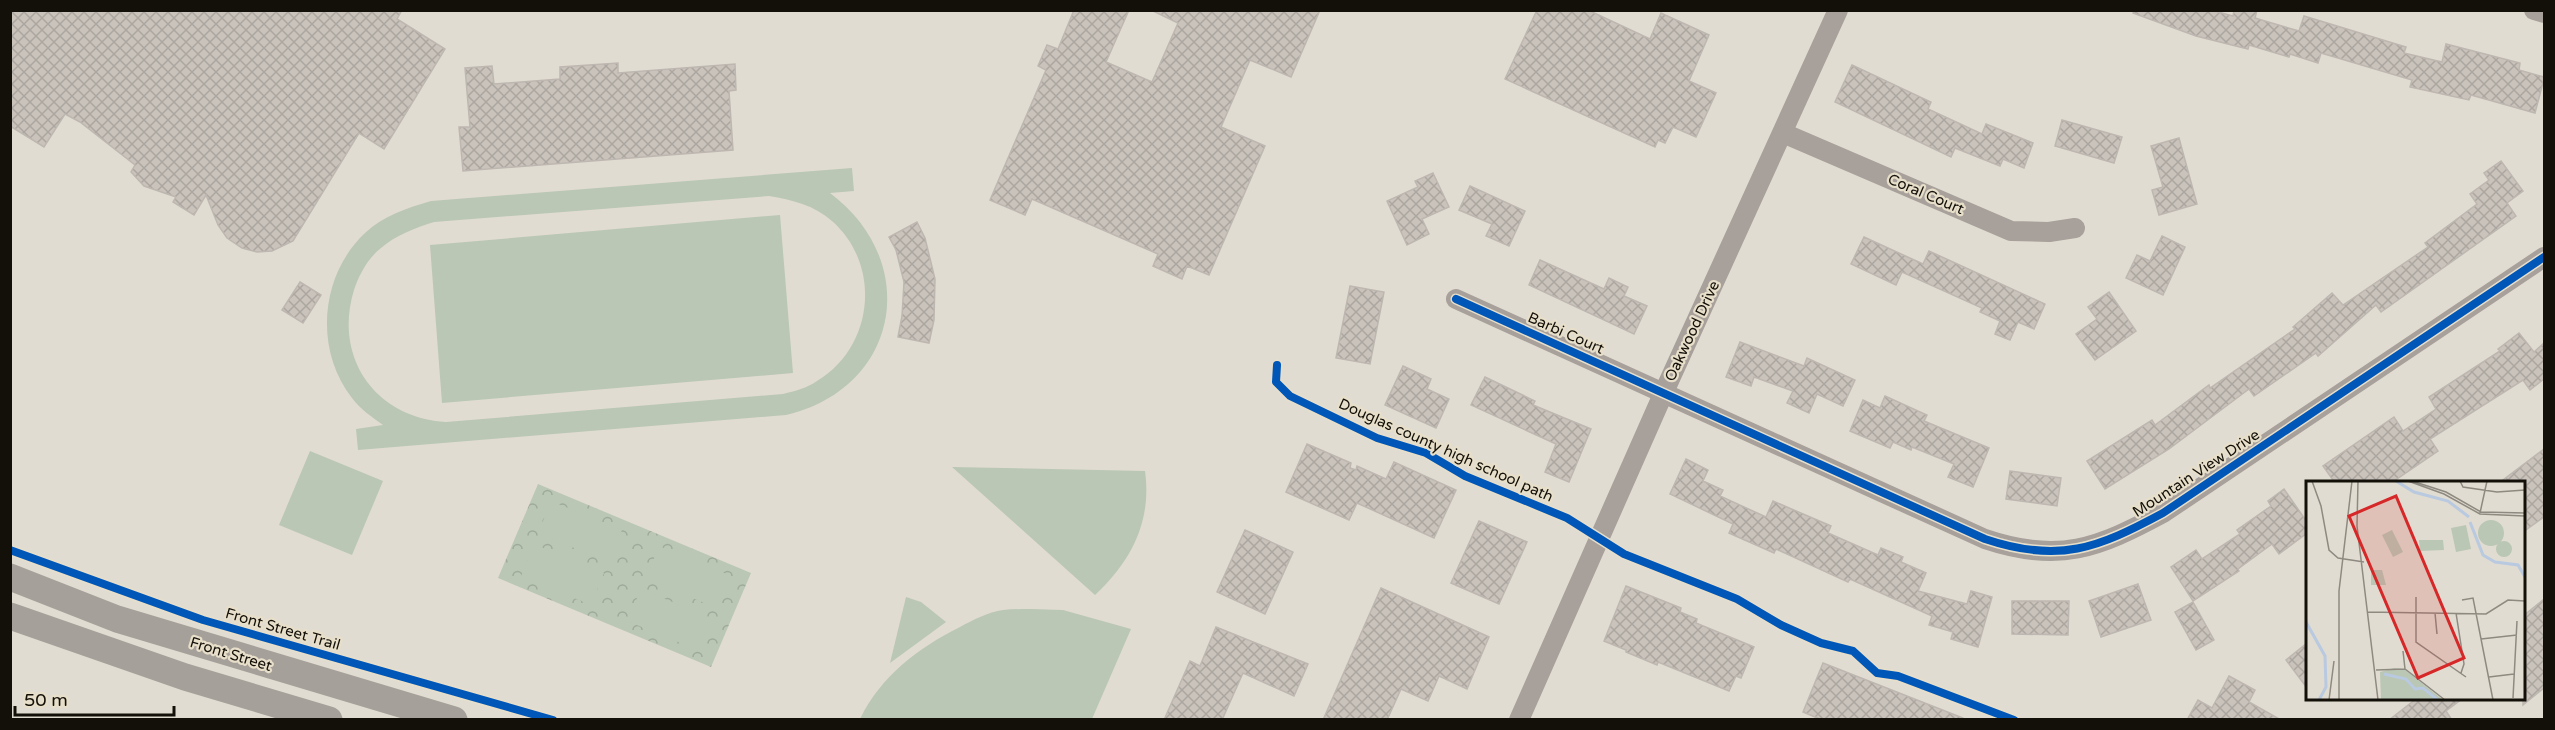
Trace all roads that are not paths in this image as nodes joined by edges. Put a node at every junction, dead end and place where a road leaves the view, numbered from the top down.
1 (1838, 10) edge
2 (2534, 10) edge
3 (2544, 13) edge
4 (1783, 133) junction
5 (2074, 228) dead end
6 (2544, 257) edge
7 (1456, 299) dead end
8 (1664, 392) junction
9 (10, 577) edge
10 (10, 616) edge
11 (329, 720) edge
12 (454, 720) edge
13 (1520, 720) edge

1 - 4 street, Oakwood Drive
2 - 3 street
4 - 5 street, Coral Court
4 - 8 street, Oakwood Drive
6 - 8 street, Mountain View Drive
7 - 8 street, Barbi Court
8 - 13 street, Oakwood Drive
9 - 12 main road, Front Street
10 - 11 main road

